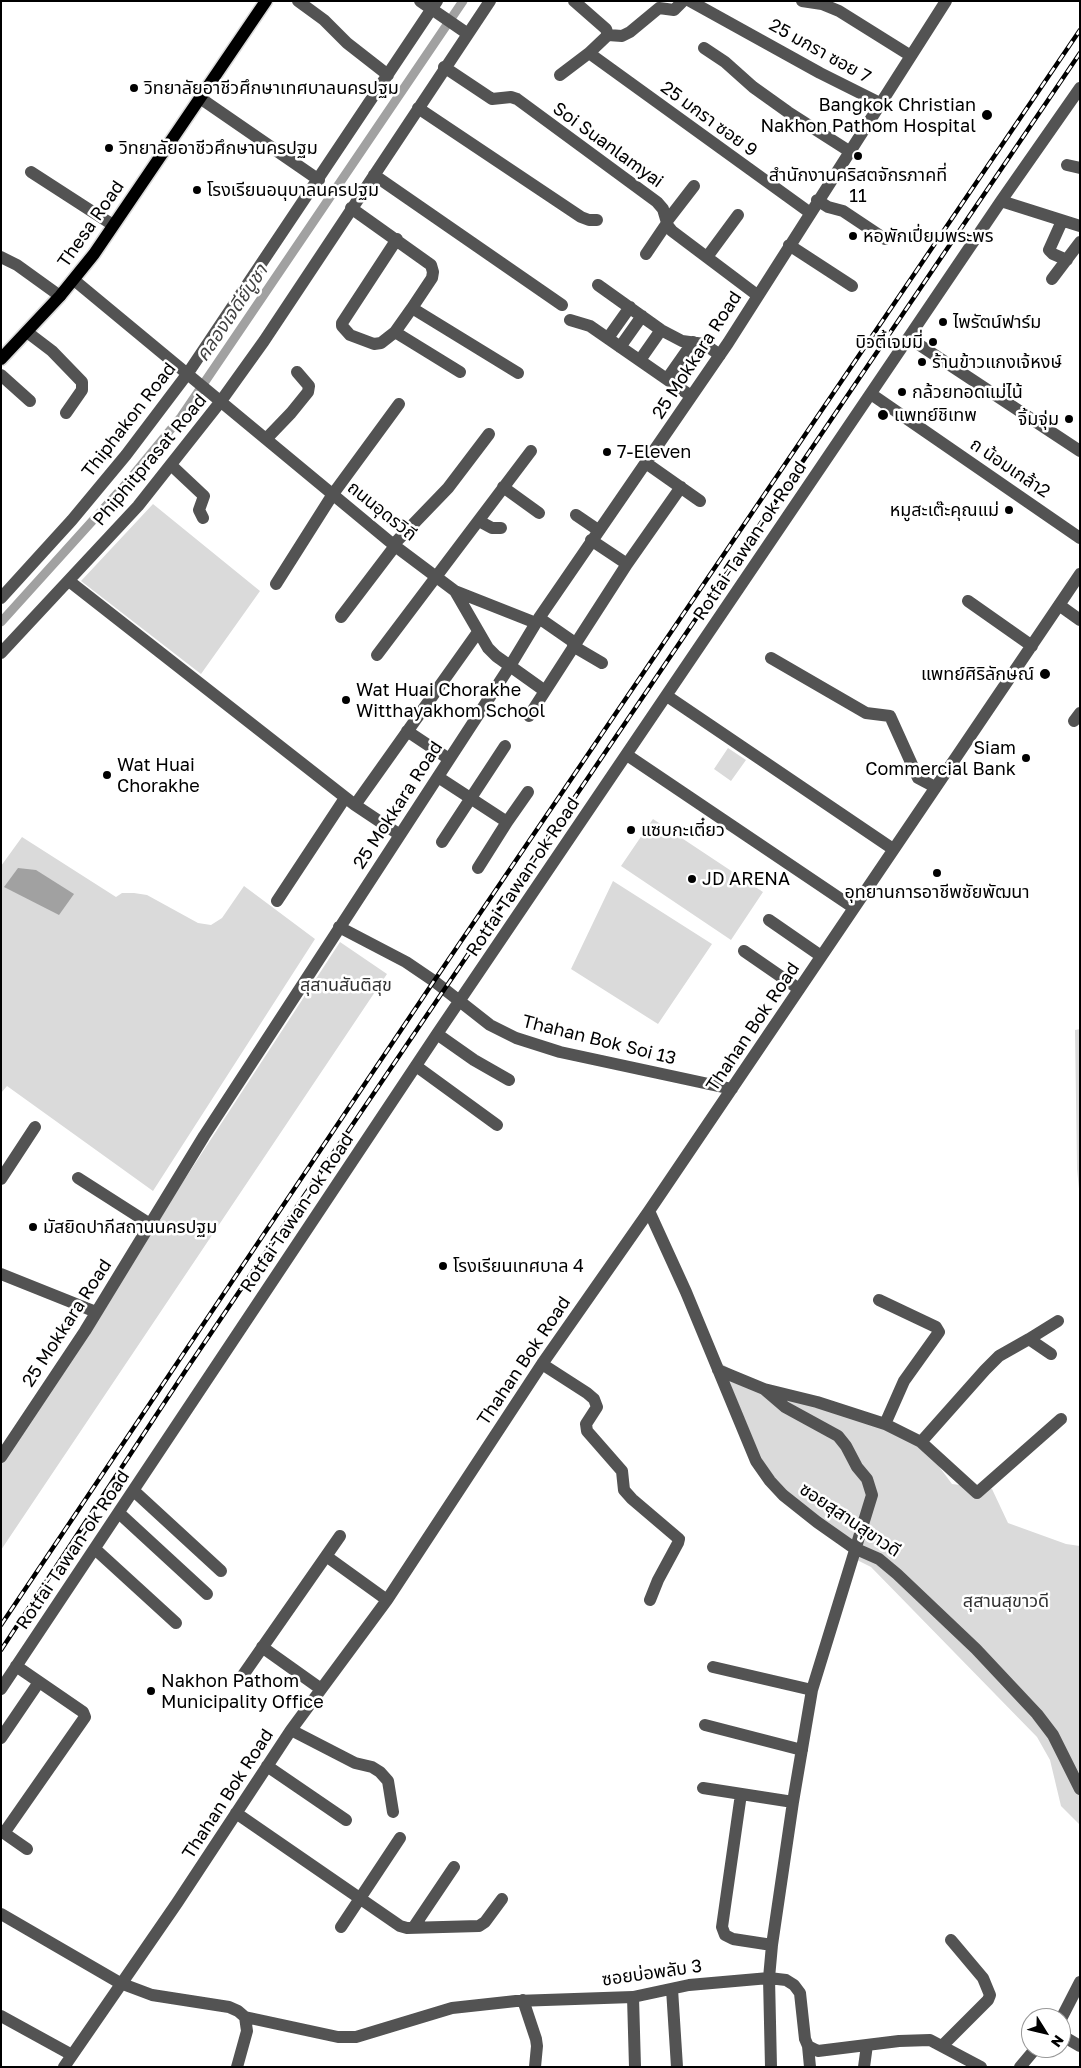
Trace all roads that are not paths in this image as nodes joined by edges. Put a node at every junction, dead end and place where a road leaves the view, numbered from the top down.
1 (266, 1) edge
2 (298, 1) edge
3 (420, 1) edge
4 (490, 1) edge
5 (574, 1) edge
6 (683, 1) edge
7 (802, 1) edge
8 (946, 1) edge
9 (698, 3) edge
10 (436, 8) edge
11 (464, 31) junction
12 (608, 35) junction
13 (704, 48) dead end
14 (589, 53) junction
15 (911, 56) junction
16 (444, 68) junction
17 (388, 75) junction
18 (560, 75) dead end
19 (1080, 88) edge
20 (200, 98) junction
21 (880, 103) junction
22 (418, 108) junction
23 (849, 151) junction
24 (1067, 165) dead end
25 (1080, 168) edge
26 (31, 172) dead end
27 (374, 174) junction
28 (319, 180) junction
29 (694, 186) dead end
30 (817, 200) junction
31 (1001, 201) junction
32 (351, 208) junction
33 (809, 212) junction
34 (738, 215) dead end
35 (596, 220) dead end
36 (1062, 221) junction
37 (667, 222) junction
38 (113, 225) junction
39 (1080, 226) edge
40 (397, 239) junction
41 (885, 239) dead end
42 (1080, 242) edge
43 (789, 245) junction
44 (646, 254) dead end
45 (1, 257) edge
46 (707, 258) junction
47 (1067, 260) junction
48 (1052, 279) dead end
49 (74, 280) junction
50 (598, 285) dead end
51 (852, 286) dead end
52 (758, 295) junction
53 (60, 296) junction
54 (562, 305) dead end
55 (630, 307) junction
56 (412, 308) junction
57 (642, 316) junction
58 (570, 320) dead end
59 (661, 330) junction
60 (27, 332) junction
61 (395, 332) junction
62 (608, 338) junction
63 (909, 338) junction
64 (693, 342) junction
65 (620, 347) junction
66 (720, 355) junction
67 (1, 359) edge
68 (640, 360) junction
69 (297, 372) dead end
70 (460, 372) dead end
71 (188, 373) junction
72 (518, 373) dead end
73 (1, 375) edge
74 (667, 379) junction
75 (871, 394) junction
76 (691, 396) junction
77 (217, 397) junction
78 (30, 401) dead end
79 (399, 404) dead end
80 (66, 413) dead end
81 (489, 434) dead end
82 (267, 438) junction
83 (531, 451) dead end
84 (1080, 451) edge
85 (646, 463) junction
86 (171, 465) junction
87 (681, 487) junction
88 (503, 488) junction
89 (333, 494) junction
90 (700, 501) dead end
91 (538, 513) dead end
92 (576, 515) dead end
93 (203, 518) dead end
94 (479, 521) junction
95 (501, 528) dead end
96 (595, 535) junction
97 (1080, 538) edge
98 (394, 545) junction
99 (627, 564) junction
100 (1080, 574) edge
101 (437, 577) junction
102 (69, 581) junction
103 (276, 584) dead end
104 (455, 591) junction
105 (1, 598) edge
106 (968, 601) dead end
107 (1059, 605) junction
108 (341, 617) dead end
109 (1080, 620) edge
110 (538, 621) junction
111 (478, 632) junction
112 (574, 644) junction
113 (1032, 646) junction
114 (1, 652) edge
115 (377, 655) dead end
116 (771, 658) dead end
117 (602, 663) dead end
118 (510, 666) junction
119 (545, 691) junction
120 (667, 696) junction
121 (529, 716) dead end
122 (407, 731) junction
123 (505, 746) dead end
124 (627, 754) junction
125 (449, 759) junction
126 (438, 777) junction
127 (936, 787) junction
128 (528, 792) dead end
129 (472, 798) junction
130 (350, 802) junction
131 (508, 822) junction
132 (400, 835) junction
133 (442, 842) dead end
134 (894, 850) junction
135 (478, 868) dead end
136 (277, 900) dead end
137 (854, 908) junction
138 (770, 920) dead end
139 (339, 927) junction
140 (744, 951) dead end
141 (822, 956) junction
142 (800, 989) junction
143 (461, 1001) junction
144 (438, 1034) junction
145 (416, 1066) junction
146 (510, 1080) dead end
147 (732, 1089) junction
148 (497, 1125) dead end
149 (35, 1127) dead end
150 (78, 1178) dead end
151 (1, 1179) edge
152 (649, 1211) junction
153 (150, 1224) junction
154 (1, 1274) edge
155 (879, 1300) dead end
156 (96, 1312) junction
157 (1058, 1320) dead end
158 (1029, 1339) junction
159 (1051, 1354) dead end
160 (542, 1364) junction
161 (718, 1370) junction
162 (764, 1389) junction
163 (1061, 1419) dead end
164 (885, 1424) junction
165 (921, 1442) junction
166 (1, 1457) edge
167 (134, 1491) junction
168 (119, 1513) junction
169 (340, 1536) dead end
170 (854, 1548) junction
171 (95, 1550) junction
172 (326, 1556) junction
173 (221, 1571) dead end
174 (207, 1594) dead end
175 (387, 1600) junction
176 (650, 1600) dead end
177 (176, 1623) dead end
178 (262, 1648) junction
179 (16, 1666) junction
180 (713, 1666) dead end
181 (241, 1678) dead end
182 (39, 1682) junction
183 (1, 1689) edge
184 (321, 1689) junction
185 (812, 1690) junction
186 (705, 1725) dead end
187 (291, 1730) junction
188 (1, 1738) edge
189 (802, 1750) junction
190 (267, 1766) junction
191 (704, 1788) dead end
192 (1080, 1789) edge
193 (742, 1794) junction
194 (793, 1802) junction
195 (393, 1812) dead end
196 (236, 1813) junction
197 (346, 1820) dead end
198 (3, 1832) edge
199 (400, 1838) dead end
200 (28, 1849) dead end
201 (454, 1867) dead end
202 (361, 1899) junction
203 (502, 1899) dead end
204 (1, 1914) edge
205 (341, 1927) dead end
206 (413, 1928) junction
207 (951, 1940) dead end
208 (772, 1945) junction
209 (769, 1978) junction
210 (1080, 1982) edge
211 (120, 1983) junction
212 (672, 1989) junction
213 (633, 1997) junction
214 (523, 2000) junction
215 (1067, 2008) edge
216 (1, 2016) edge
217 (245, 2017) junction
218 (867, 2045) junction
219 (942, 2045) junction
220 (808, 2046) junction
221 (72, 2055) junction
222 (64, 2067) edge
223 (237, 2067) edge
224 (535, 2067) edge
225 (635, 2067) edge
226 (677, 2067) edge
227 (771, 2067) edge
228 (810, 2067) edge
229 (864, 2067) edge
230 (982, 2067) edge

1 - 20 main road, Thesa Road
2 - 17 street
3 - 10 street
4 - 11 street, Phiphitprasat Road
5 - 12 street
6 - 12 street
7 - 15 street
8 - 15 street, 25 Mokkara Road
9 - 21 street, 25 มกรา ซอย 7
10 - 11 street
10 - 17 street, Thiphakon Road
11 - 16 street, Phiphitprasat Road
12 - 14 street
13 - 23 street
14 - 18 street
14 - 33 street, 25 มกรา ซอย 9
15 - 21 street, 25 Mokkara Road
16 - 22 street, Phiphitprasat Road
16 - 37 street, Soi Suanlamyai
17 - 28 street, Thiphakon Road
19 - 31 street, Rotfai Tawan-ok Road
20 - 28 street
20 - 38 main road, Thesa Road
21 - 23 street, 25 Mokkara Road
22 - 27 street, Phiphitprasat Road
22 - 35 street
23 - 30 street, 25 Mokkara Road
24 - 25 street
26 - 38 street
27 - 32 street, Phiphitprasat Road
27 - 54 street
28 - 71 street, Thiphakon Road
29 - 37 street
30 - 33 street, 25 Mokkara Road
30 - 41 street
31 - 36 street
31 - 63 street, Rotfai Tawan-ok Road
32 - 40 street
32 - 77 street, Phiphitprasat Road
33 - 43 street, 25 Mokkara Road
34 - 46 street
36 - 39 street
36 - 47 street
37 - 44 street
37 - 46 street, Soi Suanlamyai
38 - 49 main road, Thesa Road
40 - 56 street
40 - 61 street
42 - 47 street
43 - 51 street
43 - 52 street, 25 Mokkara Road
45 - 53 street
46 - 52 street, Soi Suanlamyai
47 - 48 street
49 - 53 main road, Thesa Road
49 - 71 street, ถนนอุดรวิถี
50 - 55 street
52 - 66 street, 25 Mokkara Road
53 - 60 main road, Thesa Road
55 - 57 street
55 - 62 street
56 - 61 street
56 - 72 street
57 - 59 street
57 - 65 street
58 - 62 street
59 - 64 street
59 - 68 street
60 - 67 main road, Thesa Road
60 - 80 street
61 - 70 street
62 - 65 street
63 - 75 street, Rotfai Tawan-ok Road
63 - 84 street
64 - 66 street
64 - 74 street
65 - 68 street
66 - 76 street, 25 Mokkara Road
68 - 74 street
69 - 82 street
71 - 77 street, ถนนอุดรวิถี
71 - 105 street, Thiphakon Road
73 - 78 street
74 - 76 street
75 - 97 street, ถ น้อมเกล้า2
75 - 120 street, Rotfai Tawan-ok Road
76 - 85 street, 25 Mokkara Road
77 - 82 street, ถนนอุดรวิถี
77 - 86 street, Phiphitprasat Road
79 - 89 street
81 - 98 street
82 - 89 street, ถนนอุดรวิถี
83 - 88 street
85 - 87 street
85 - 96 street, 25 Mokkara Road
86 - 93 street
86 - 102 street, Phiphitprasat Road
87 - 90 street
87 - 99 street
88 - 91 street
88 - 94 street
89 - 98 street, ถนนอุดรวิถี
89 - 103 street
92 - 96 street
94 - 95 street
94 - 101 street
96 - 99 street
96 - 110 street, 25 Mokkara Road
98 - 101 street, ถนนอุดรวิถี
98 - 108 street
99 - 112 street
100 - 107 street, Thahan Bok Road
101 - 104 street, ถนนอุดรวิถี
101 - 115 street
102 - 114 street, Phiphitprasat Road
102 - 130 street
104 - 110 street, ถนนอุดรวิถี
104 - 111 street
106 - 113 street
107 - 109 street
107 - 113 street, Thahan Bok Road
110 - 112 street, ถนนอุดรวิถี
110 - 118 street, 25 Mokkara Road
111 - 118 street
111 - 122 street
112 - 117 street, ถนนอุดรวิถี
112 - 119 street
113 - 127 street, Thahan Bok Road
116 - 127 street
118 - 119 street
118 - 125 street, 25 Mokkara Road
119 - 121 street
120 - 124 street, Rotfai Tawan-ok Road
120 - 134 street
122 - 125 street
122 - 130 street
123 - 129 street
124 - 137 street
124 - 143 street, Rotfai Tawan-ok Road
125 - 126 street, 25 Mokkara Road
126 - 129 street
126 - 132 street, 25 Mokkara Road
127 - 134 street, Thahan Bok Road
128 - 131 street
129 - 131 street
129 - 133 street
130 - 132 street
130 - 136 street
131 - 135 street
132 - 139 street, 25 Mokkara Road
134 - 137 street, Thahan Bok Road
137 - 141 street, Thahan Bok Road
138 - 141 street
139 - 143 street, Thahan Bok Soi 13
139 - 153 street, 25 Mokkara Road
140 - 142 street
141 - 142 street, Thahan Bok Road
142 - 147 street, Thahan Bok Road
143 - 144 street, Rotfai Tawan-ok Road
143 - 147 street, Thahan Bok Soi 13
144 - 145 street, Rotfai Tawan-ok Road
144 - 146 street
145 - 148 street
145 - 167 street, Rotfai Tawan-ok Road
147 - 152 street, Thahan Bok Road
149 - 151 street
150 - 153 street
152 - 160 street, Thahan Bok Road
152 - 161 street, ซอยสุสานสุขาวดี
153 - 156 street, 25 Mokkara Road
154 - 156 street
155 - 164 street
156 - 166 street, 25 Mokkara Road
157 - 158 street
158 - 159 street
158 - 165 street
160 - 175 street, Thahan Bok Road
160 - 176 street
161 - 162 street
161 - 170 street, ซอยสุสานสุขาวดี
162 - 164 street
162 - 170 street
163 - 165 street
164 - 165 street
167 - 168 street, Rotfai Tawan-ok Road
167 - 173 street
168 - 171 street, Rotfai Tawan-ok Road
168 - 174 street
169 - 172 street
170 - 185 street
170 - 192 street, ซอยสุสานสุขาวดี
171 - 177 street
171 - 179 street, Rotfai Tawan-ok Road
172 - 175 street
172 - 178 street
175 - 184 street, Thahan Bok Road
178 - 181 street
178 - 184 street
179 - 182 street
179 - 183 street, Rotfai Tawan-ok Road
180 - 185 street
182 - 188 street
182 - 198 street
184 - 187 street, Thahan Bok Road
185 - 189 street
186 - 189 street
187 - 190 street, Thahan Bok Road
187 - 195 street
189 - 194 street
190 - 196 street, Thahan Bok Road
190 - 197 street
191 - 193 street
193 - 194 street
193 - 208 street
194 - 208 street
196 - 202 street
196 - 211 street, Thahan Bok Road
198 - 200 street
199 - 202 street
201 - 206 street
202 - 205 street
202 - 206 street
203 - 206 street
204 - 211 street, ซอยบ่อพลับ 3
207 - 219 street
208 - 209 street
209 - 212 street, ซอยบ่อพลับ 3
209 - 220 street, ซอยบ่อพลับ 3
209 - 227 street
210 - 215 street
211 - 217 street, ซอยบ่อพลับ 3
211 - 221 street, Thahan Bok Road
212 - 213 street, ซอยบ่อพลับ 3
212 - 226 street
213 - 214 street, ซอยบ่อพลับ 3
213 - 225 street
214 - 217 street, ซอยบ่อพลับ 3
214 - 224 street
216 - 221 street
217 - 223 street
218 - 219 street
218 - 220 street
218 - 229 street
219 - 230 street
220 - 228 street, ซอยบ่อพลับ 3
221 - 222 street, Thahan Bok Road

